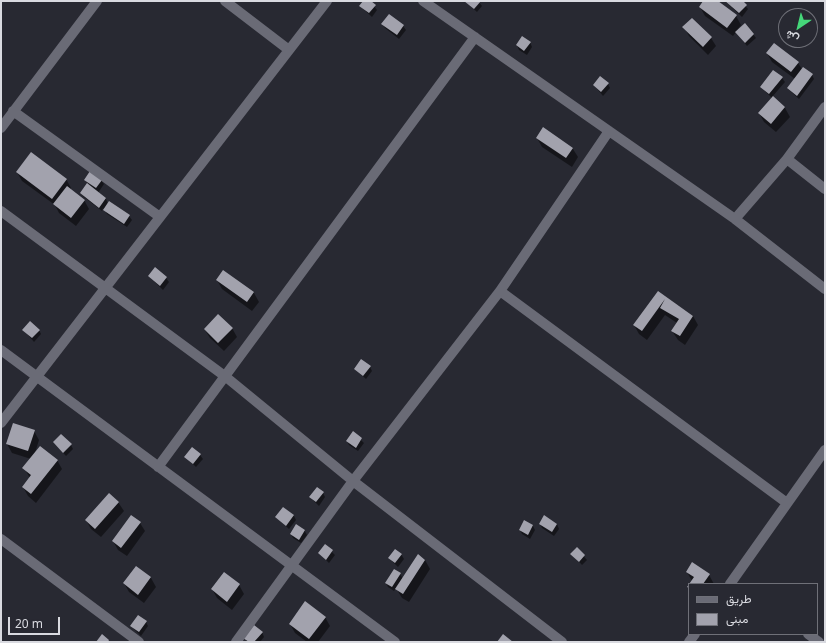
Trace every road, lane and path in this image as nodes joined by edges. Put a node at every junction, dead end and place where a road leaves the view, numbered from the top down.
1 (97, 1) edge
2 (225, 1) edge
3 (327, 1) edge
4 (424, 1) edge
5 (475, 38) junction
6 (289, 50) junction
7 (825, 107) edge
8 (13, 111) junction
9 (1, 128) edge
10 (609, 132) junction
11 (787, 159) junction
12 (825, 189) edge
13 (1, 211) edge
14 (160, 217) junction
15 (735, 219) junction
16 (105, 288) junction
17 (825, 289) edge
18 (500, 291) junction
19 (1, 350) edge
20 (36, 377) junction
21 (226, 377) junction
22 (1, 423) edge
23 (825, 450) edge
24 (158, 467) junction
25 (353, 481) junction
26 (787, 503) junction
27 (1, 539) edge
28 (292, 566) junction
29 (734, 583) edge
30 (809, 635) edge
31 (139, 642) edge
32 (236, 642) edge
33 (395, 642) edge
34 (562, 642) edge
35 (819, 642) edge

1 - 8 street
2 - 6 street
3 - 6 street
4 - 5 street
5 - 10 street
5 - 21 street
6 - 14 street
7 - 11 street
8 - 9 street
8 - 14 street
10 - 15 street
10 - 18 street
11 - 12 street
11 - 15 street
13 - 16 street
14 - 16 street
15 - 17 street
16 - 20 street
16 - 21 street
18 - 25 street
18 - 26 street
19 - 20 street
20 - 22 street
20 - 24 street
21 - 24 street
21 - 25 street
23 - 26 street
24 - 28 street
25 - 28 street
25 - 34 street
26 - 29 street
27 - 31 street
28 - 32 street
28 - 33 street
30 - 35 street

